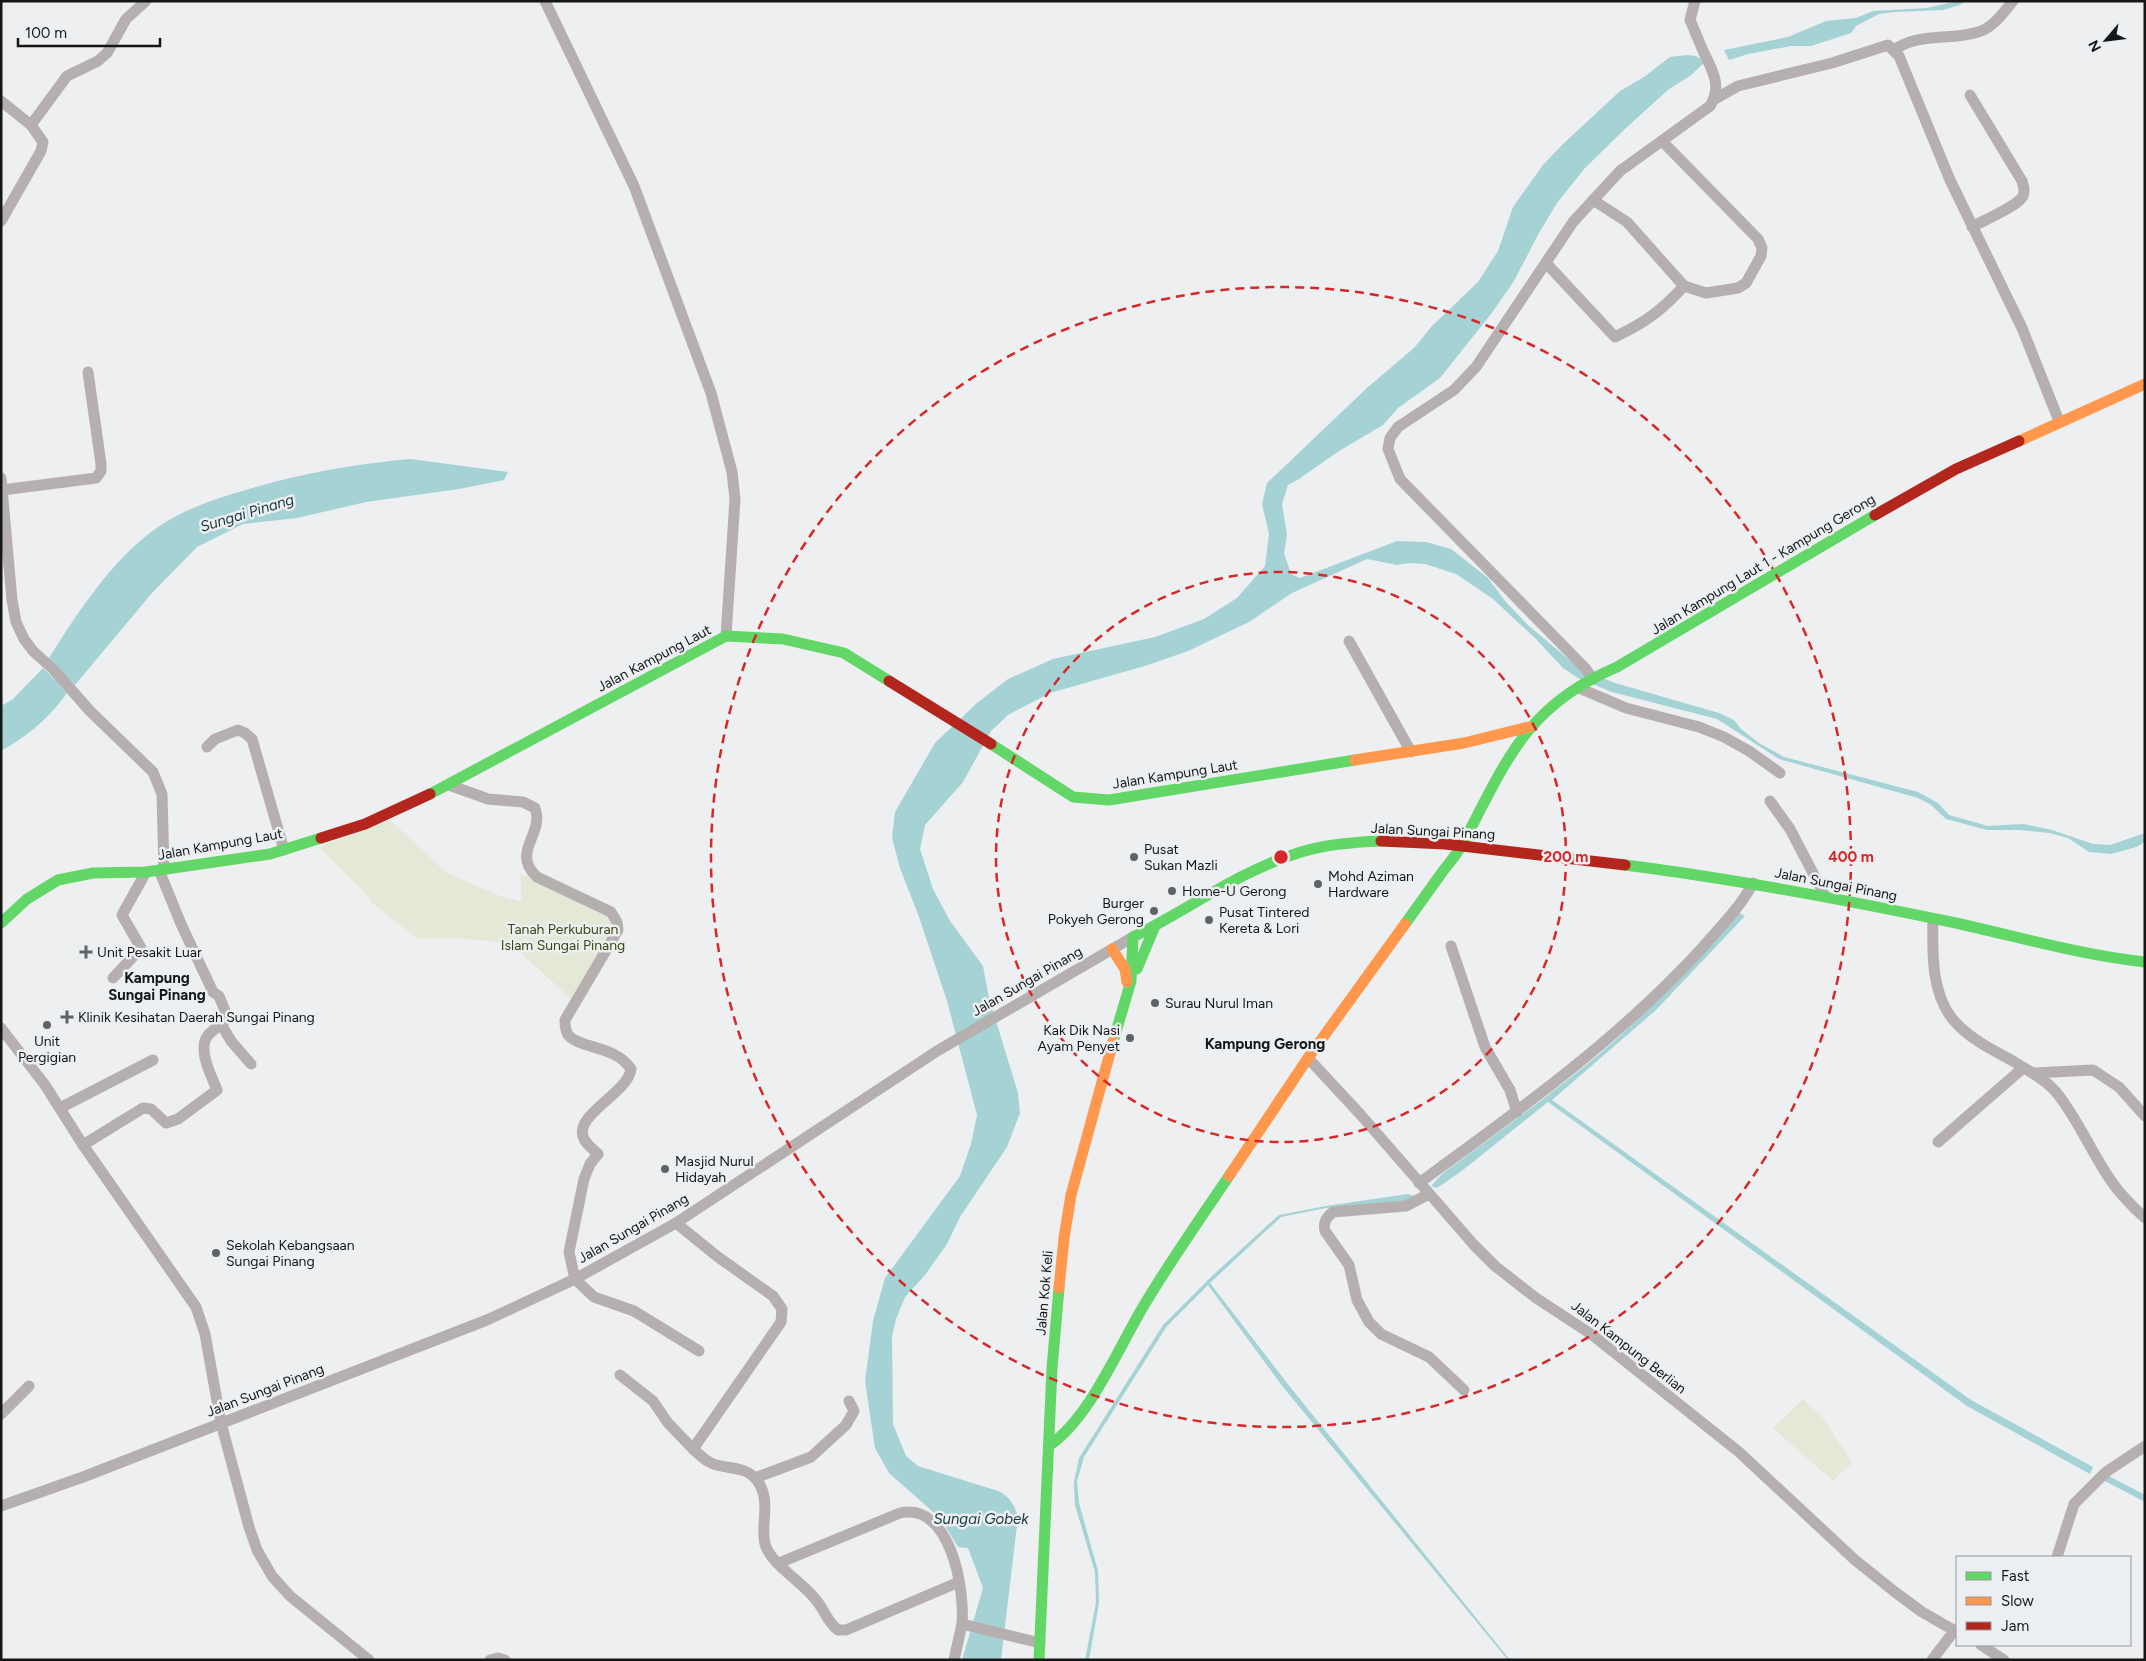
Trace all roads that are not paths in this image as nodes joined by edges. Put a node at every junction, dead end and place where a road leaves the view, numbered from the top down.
1 (146, 1) edge
2 (545, 1) edge
3 (1695, 1) edge
4 (2012, 1) edge
5 (1894, 50) junction
6 (1970, 95) dead end
7 (1715, 99) junction
8 (1, 101) edge
9 (31, 124) junction
10 (1662, 141) junction
11 (1593, 200) junction
12 (1, 221) edge
13 (1972, 227) junction
14 (1546, 263) junction
15 (1684, 286) junction
16 (88, 372) dead end
17 (2145, 384) edge
18 (2059, 421) junction
19 (1, 478) edge
20 (2, 490) edge
21 (726, 636) junction
22 (1349, 640) dead end
23 (1586, 683) junction
24 (1529, 727) junction
25 (207, 747) dead end
26 (1411, 752) junction
27 (1780, 773) dead end
28 (449, 785) junction
29 (1770, 801) dead end
30 (1462, 845) junction
31 (284, 850) junction
32 (161, 870) junction
33 (146, 872) junction
34 (1753, 883) junction
35 (1825, 896) junction
36 (1933, 919) junction
37 (1, 923) edge
38 (1155, 926) junction
39 (1134, 937) junction
40 (1451, 946) dead end
41 (1112, 949) junction
42 (2145, 962) edge
43 (113, 978) dead end
44 (1130, 986) junction
45 (221, 1024) junction
46 (1, 1028) edge
47 (1308, 1058) junction
48 (153, 1060) dead end
49 (251, 1064) dead end
50 (2029, 1071) junction
51 (60, 1108) junction
52 (1516, 1112) junction
53 (2145, 1116) edge
54 (1938, 1142) dead end
55 (83, 1145) junction
56 (1420, 1183) junction
57 (1429, 1194) junction
58 (2145, 1218) edge
59 (676, 1223) junction
60 (575, 1279) junction
61 (699, 1351) dead end
62 (620, 1375) dead end
63 (28, 1386) dead end
64 (1464, 1390) dead end
65 (849, 1401) dead end
66 (1, 1414) edge
67 (222, 1423) junction
68 (1050, 1445) junction
69 (2145, 1446) edge
70 (693, 1449) junction
71 (755, 1478) junction
72 (1, 1506) edge
73 (2057, 1556) edge
74 (778, 1564) junction
75 (959, 1582) junction
76 (966, 1625) junction
77 (1956, 1631) edge
78 (1040, 1643) junction
79 (1983, 1646) edge
80 (2001, 1657) edge
81 (368, 1660) edge
82 (490, 1660) edge
83 (505, 1660) edge
84 (954, 1660) edge
85 (1039, 1660) edge
86 (1932, 1660) edge

1 - 9 street
2 - 21 street
3 - 7 street
4 - 5 street
5 - 7 street
5 - 13 street
6 - 13 street
7 - 10 street
8 - 9 street
9 - 12 street
10 - 11 street
10 - 15 street
11 - 14 street
11 - 15 street
13 - 18 street
14 - 15 street
14 - 23 street
16 - 20 street
17 - 18 street, Jalan Kampung Laut 1 - Kampung Gerong
18 - 23 street, Jalan Kampung Laut 1 - Kampung Gerong
19 - 20 street
20 - 32 street
21 - 26 street, Jalan Kampung Laut
21 - 28 street, Jalan Kampung Laut
22 - 26 street
23 - 24 street, Jalan Kampung Laut 1 - Kampung Gerong
23 - 27 street
24 - 26 street, Jalan Kampung Laut
24 - 30 street, Jalan Kampung Laut 1 - Kampung Gerong
25 - 31 street
28 - 31 street, Jalan Kampung Laut
28 - 60 street
29 - 35 street
30 - 34 street, Jalan Sungai Pinang
30 - 38 street, Jalan Sungai Pinang
30 - 47 street, Jalan Kampung Laut 1 - Kampung Gerong
31 - 32 street, Jalan Kampung Laut
32 - 33 street, Jalan Kampung Laut
32 - 45 street
33 - 37 street, Jalan Kampung Laut
33 - 43 street
34 - 35 street, Jalan Sungai Pinang
34 - 52 street
35 - 36 street, Jalan Sungai Pinang
36 - 42 street, Jalan Sungai Pinang
36 - 50 street
38 - 39 street, Jalan Sungai Pinang
38 - 44 street
39 - 41 street, Jalan Sungai Pinang
39 - 44 street, Jalan Kok Keli
40 - 52 street
41 - 44 street
41 - 59 street, Jalan Sungai Pinang
44 - 68 street, Jalan Kok Keli
45 - 49 street
45 - 55 street
46 - 51 street
47 - 56 street, Jalan Kampung Berlian
47 - 68 street, Jalan Kampung Laut 1 - Kampung Gerong
48 - 51 street
50 - 53 street
50 - 54 street
50 - 58 street
51 - 55 street
52 - 56 street
55 - 67 street
56 - 57 street, Jalan Kampung Berlian
57 - 64 street
57 - 77 street, Jalan Kampung Berlian
59 - 60 street, Jalan Sungai Pinang
59 - 70 street
60 - 61 street
60 - 67 street, Jalan Sungai Pinang
62 - 70 street
63 - 66 street
65 - 71 street
67 - 72 street, Jalan Sungai Pinang
67 - 81 street
68 - 78 street, Jalan Kok Keli
69 - 73 street
70 - 71 street
71 - 74 street
74 - 75 street
74 - 75 street
75 - 76 street
76 - 78 street
76 - 84 street
77 - 86 street
78 - 85 street, Jalan Kok Keli
79 - 80 street
82 - 83 street

